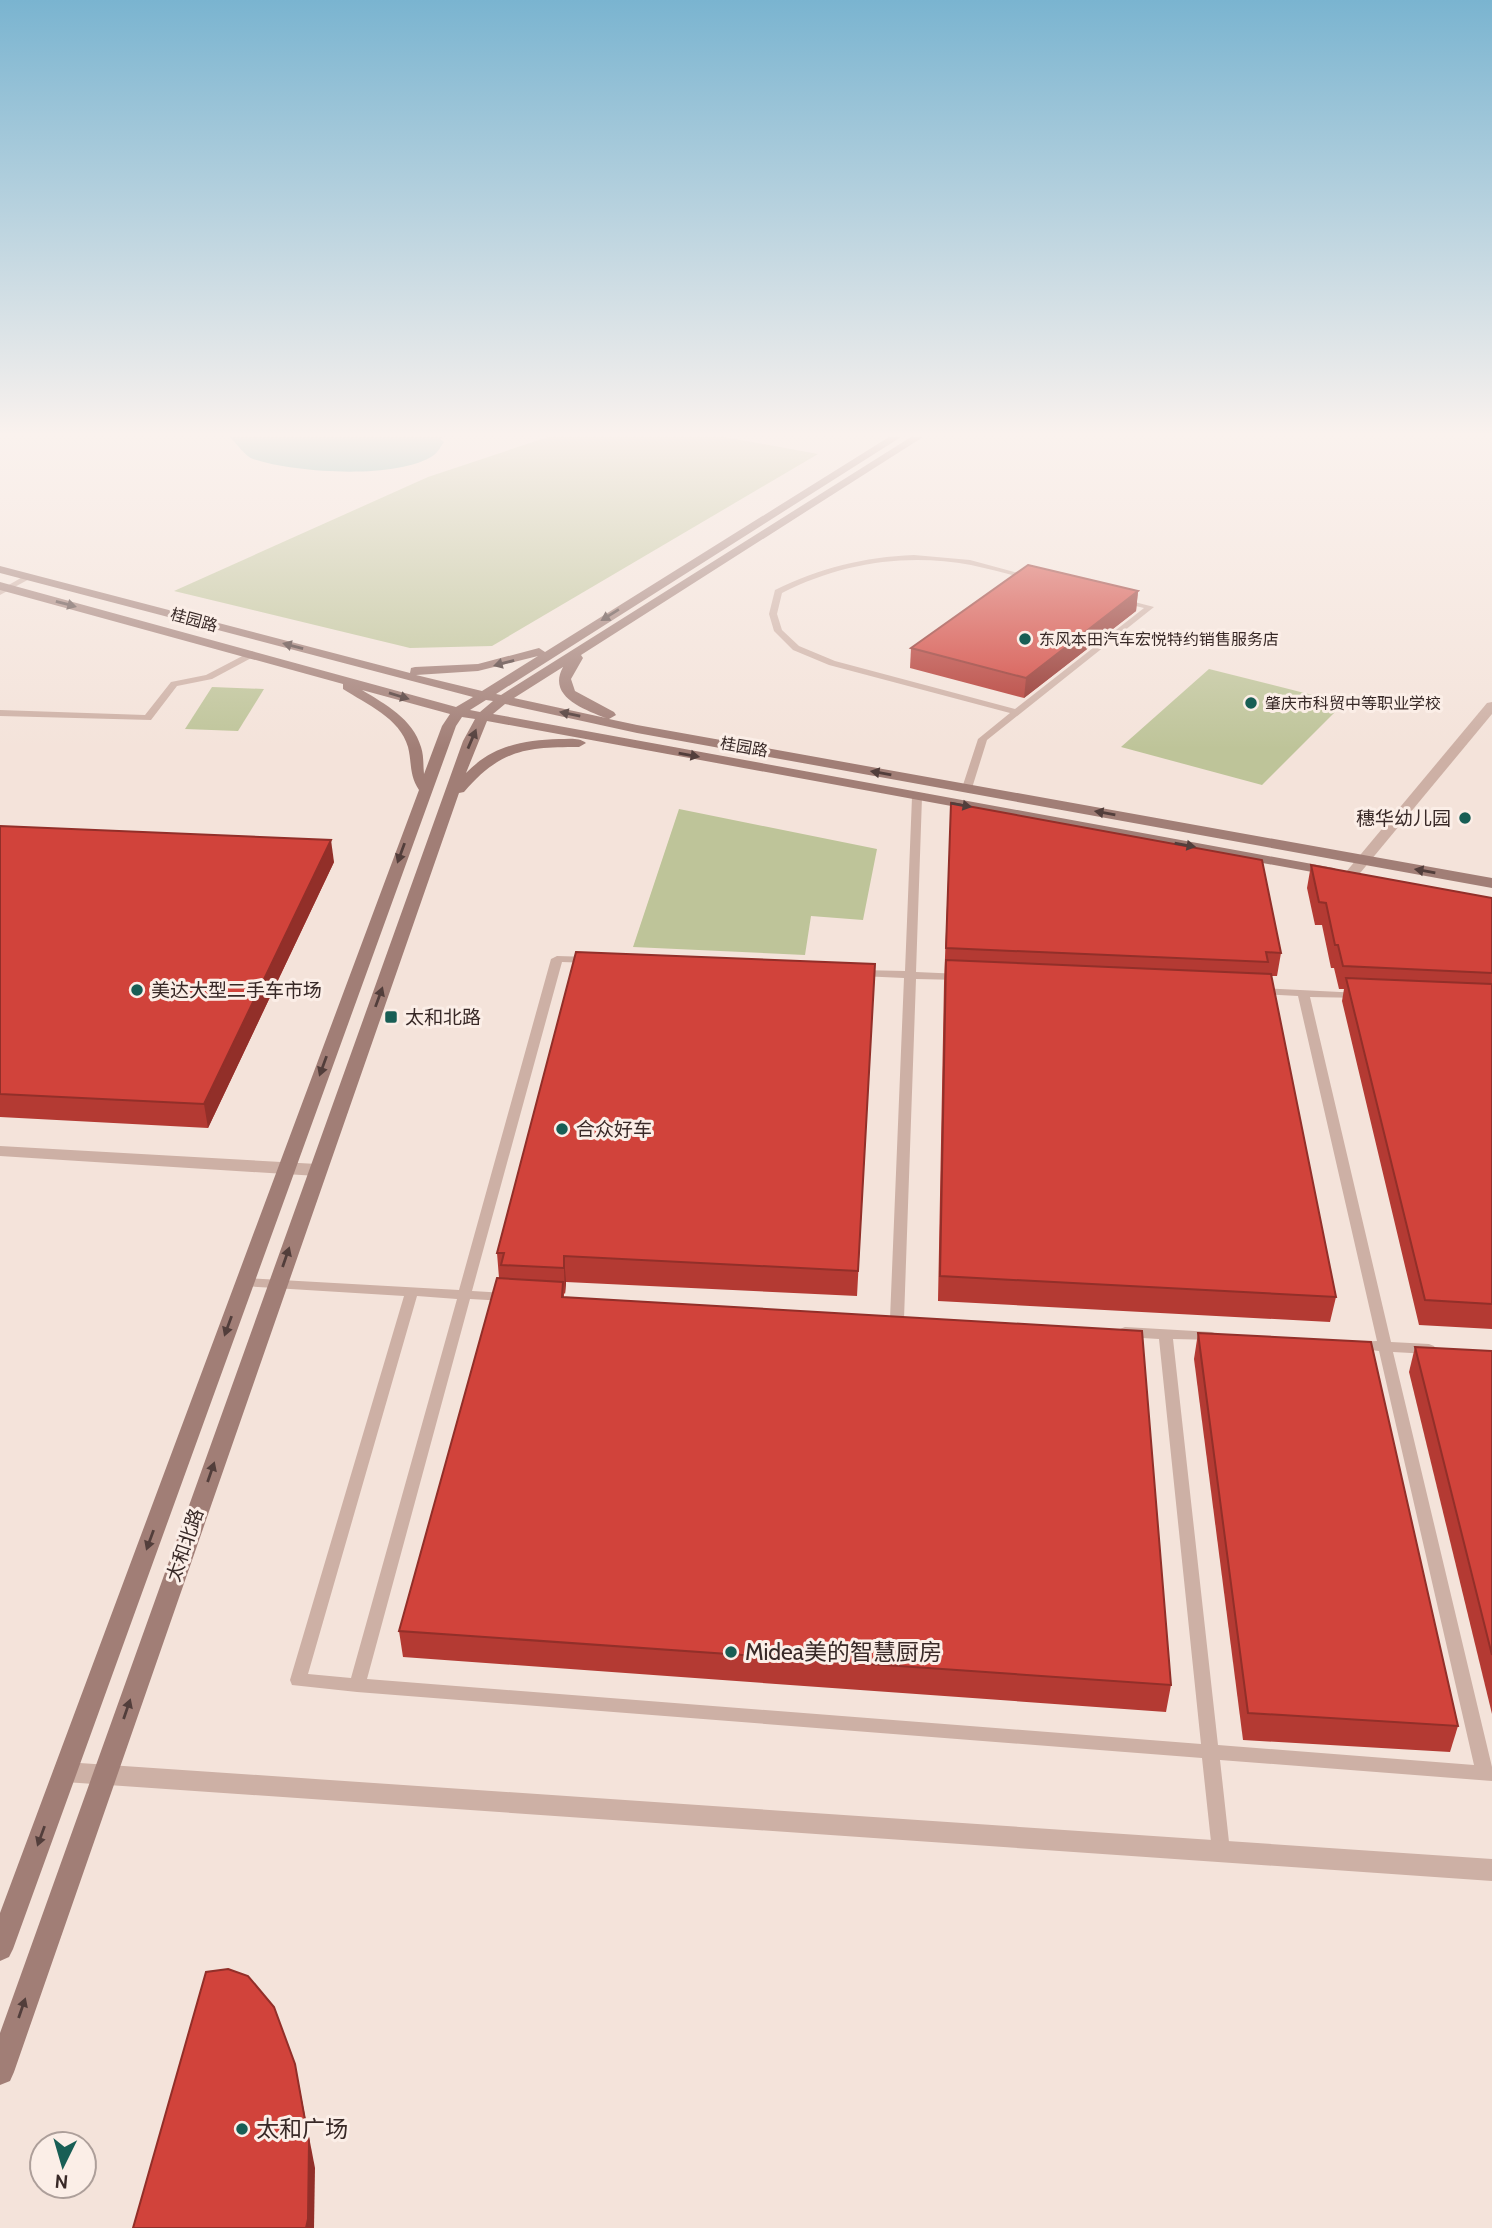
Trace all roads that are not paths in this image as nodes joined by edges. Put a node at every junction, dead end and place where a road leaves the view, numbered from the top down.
1 (730, 541) edge
2 (754, 541) edge
3 (0, 569) edge
4 (29, 577) junction
5 (1043, 581) edge
6 (2, 589) edge
7 (1110, 597) edge
8 (568, 642) junction
9 (595, 642) junction
10 (252, 654) junction
11 (359, 663) junction
12 (334, 676) junction
13 (484, 696) junction
14 (502, 699) junction
15 (1492, 706) edge
16 (458, 712) junction
17 (1017, 712) junction
18 (0, 713) edge
19 (482, 716) junction
20 (637, 729) junction
21 (622, 743) junction
22 (967, 788) junction
23 (425, 789) junction
24 (917, 796) junction
25 (449, 803) junction
26 (1366, 860) junction
27 (1358, 876) joint
28 (1492, 883) edge
29 (598, 960) edge
30 (842, 972) edge
31 (910, 975) junction
32 (978, 978) edge
33 (1249, 991) edge
34 (1303, 993) junction
35 (1371, 996) edge
36 (0, 1150) edge
37 (285, 1168) junction
38 (317, 1170) junction
39 (244, 1282) junction
40 (277, 1284) junction
41 (412, 1291) junction
42 (464, 1294) junction
43 (520, 1297) edge
44 (896, 1319) edge
45 (1111, 1331) edge
46 (1164, 1334) junction
47 (1234, 1338) edge
48 (1344, 1344) edge
49 (1385, 1347) junction
50 (1439, 1350) edge
51 (357, 1685) junction
52 (1210, 1751) junction
53 (65, 1772) junction
54 (1488, 1773) edge
55 (104, 1774) junction
56 (1221, 1851) junction
57 (1492, 1870) edge
58 (0, 1949) edge
59 (0, 2072) edge

1 -> 8 main road
2 - 9 main road, 太和北路
3 - 4 main road
4 - 6 lane
11 -> 4 main road
5 - 17 lane
6 -> 10 main road, 桂园路
7 - 17 lane
8 -> 11 main road
8 - 13 main road
9 - 14 main road, 太和北路
9 - 20 main road
10 - 12 main road, 桂园路
10 - 18 lane
11 - 13 main road
12 -> 16 main road, 桂园路
12 - 23 main road
13 - 14 main road
13 - 16 main road
14 - 19 main road, 太和北路
20 -> 14 main road
15 - 26 street
16 - 19 main road, 桂园路
16 - 23 main road, 太和北路
17 - 22 lane
19 - 21 main road, 桂园路
25 -> 19 main road, 太和北路
22 -> 20 main road
21 -> 24 main road, 桂园路
21 - 25 main road
26 -> 22 main road
23 -> 37 main road, 太和北路
24 -> 27 main road, 桂园路
24 - 31 lane
38 -> 25 main road, 太和北路
26 - 27 street
28 -> 26 main road
29 - 42 lane
30 - 31 lane
31 - 32 lane
31 - 44 lane
33 - 34 lane
34 - 35 lane
34 - 49 lane
36 - 37 street
37 - 38 street
37 - 39 main road, 太和北路
40 -> 38 main road, 太和北路
39 - 40 lane
39 -> 53 main road, 太和北路
40 - 41 lane
55 -> 40 main road, 太和北路
41 - 42 lane
41 - 51 lane
42 - 43 lane
42 - 51 lane
45 - 46 lane
46 - 47 lane
46 - 52 lane
48 - 49 lane
49 - 50 lane
49 - 54 lane
51 - 52 lane
52 - 54 lane
52 - 56 lane
53 - 55 street
53 -> 58 main road, 太和北路
55 - 56 street
59 -> 55 main road, 太和北路
56 - 57 street

